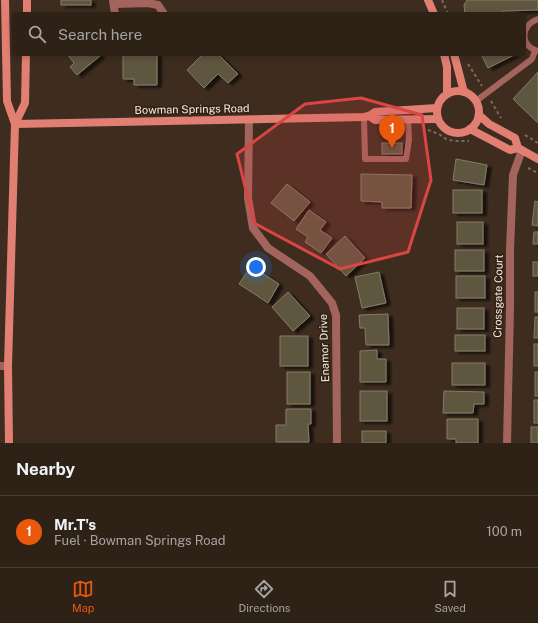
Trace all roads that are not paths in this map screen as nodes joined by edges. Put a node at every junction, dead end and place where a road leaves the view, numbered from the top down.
1 (5, 0) edge
2 (27, 0) edge
3 (428, 0) edge
4 (113, 2) edge
5 (27, 12) edge
6 (115, 12) edge
7 (163, 12) edge
8 (433, 12) edge
9 (538, 19) edge
10 (526, 28) edge
11 (526, 42) edge
12 (536, 51) edge
13 (26, 56) edge
14 (444, 56) edge
15 (455, 56) edge
16 (464, 92) junction
17 (447, 94) junction
18 (476, 101) junction
19 (437, 108) junction
20 (479, 115) junction
21 (366, 116) junction
22 (249, 120) junction
23 (408, 120) junction
24 (438, 120) junction
25 (15, 124) junction
26 (470, 129) junction
27 (520, 149) junction
28 (538, 159) edge
29 (4, 366) edge
30 (9, 443) edge
31 (336, 443) edge
32 (507, 443) edge

1 - 25 street
2 - 5 street
3 - 8 street
4 - 6 street
4 - 7 street
9 - 10 lane
11 - 12 lane
12 - 18 lane
13 - 25 street
14 - 17 street
15 - 16 street
16 - 17 street
16 - 18 street
17 - 19 street
18 - 20 street
19 - 21 street, Bowman Springs Road
19 - 24 street
20 - 26 street
20 - 27 street
21 - 22 street, Bowman Springs Road
21 - 23 street, Bowman Springs Road
21 - 23 lane
22 - 25 street, Bowman Springs Road
22 - 31 street, Enamor Drive
23 - 24 street, Bowman Springs Road
24 - 26 street
25 - 29 street
26 - 27 street
27 - 28 street
27 - 32 street, Crossgate Court
29 - 30 street

